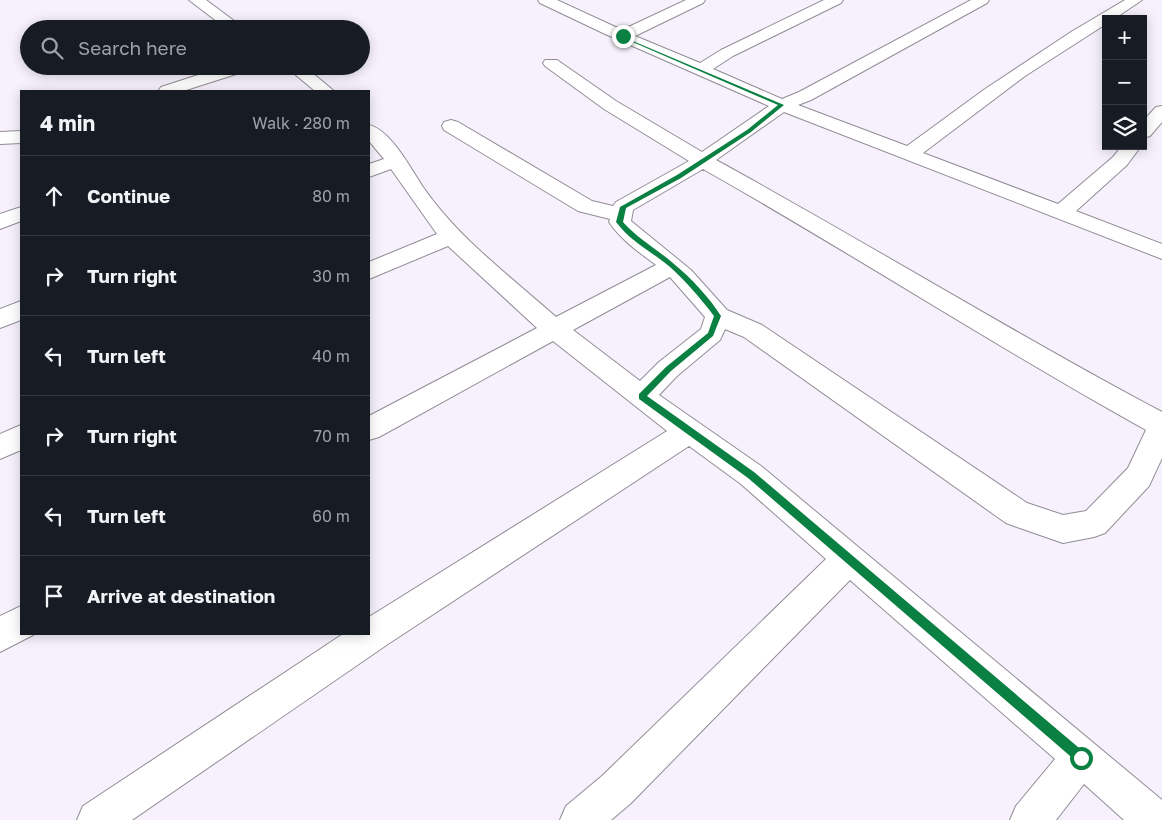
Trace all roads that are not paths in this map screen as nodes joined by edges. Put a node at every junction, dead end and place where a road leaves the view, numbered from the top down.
1 (196, 0) edge
2 (545, 0) edge
3 (698, 0) edge
4 (836, 0) edge
5 (982, 0) edge
6 (1135, 0) edge
7 (224, 20) edge
8 (623, 36) junction
9 (551, 63) dead end
10 (701, 70) junction
11 (216, 75) edge
12 (305, 75) edge
13 (170, 90) edge
14 (324, 90) edge
15 (782, 105) junction
16 (1162, 111) edge
17 (451, 126) dead end
18 (1147, 128) edge
19 (370, 132) edge
20 (20, 137) edge
21 (0, 139) edge
22 (1129, 150) edge
23 (909, 154) junction
24 (396, 161) junction
25 (703, 161) junction
26 (370, 171) edge
27 (1061, 213) junction
28 (20, 214) edge
29 (621, 215) junction
30 (0, 222) edge
31 (451, 237) junction
32 (1162, 252) edge
33 (672, 266) junction
34 (370, 271) edge
35 (20, 310) edge
36 (718, 316) junction
37 (0, 318) edge
38 (554, 328) junction
39 (642, 397) junction
40 (370, 428) edge
41 (690, 431) junction
42 (20, 437) edge
43 (0, 447) edge
44 (848, 560) junction
45 (20, 624) edge
46 (0, 635) edge
47 (1081, 758) junction
48 (97, 820) edge
49 (580, 820) edge
50 (1030, 820) edge
51 (1155, 820) edge

1 - 7 street
2 - 8 street
3 - 8 street
4 - 10 street
5 - 15 street
6 - 23 street
8 - 10 street
9 - 25 street
10 - 15 street
11 - 13 street
12 - 14 street
15 - 23 street
15 - 25 street
16 - 18 street
17 - 29 street
19 - 24 street
20 - 21 street
22 - 27 street
23 - 27 street
24 - 26 street
24 - 31 street
25 - 29 street
25 - 36 street
27 - 32 street
28 - 30 street
29 - 33 street
31 - 34 street
31 - 38 street
33 - 36 street
33 - 38 street
35 - 37 street
36 - 39 street
38 - 39 street
38 - 40 street
39 - 41 street
41 - 44 street
41 - 48 street
42 - 43 street
44 - 47 street
44 - 49 street
45 - 46 street
47 - 50 street
47 - 51 street

